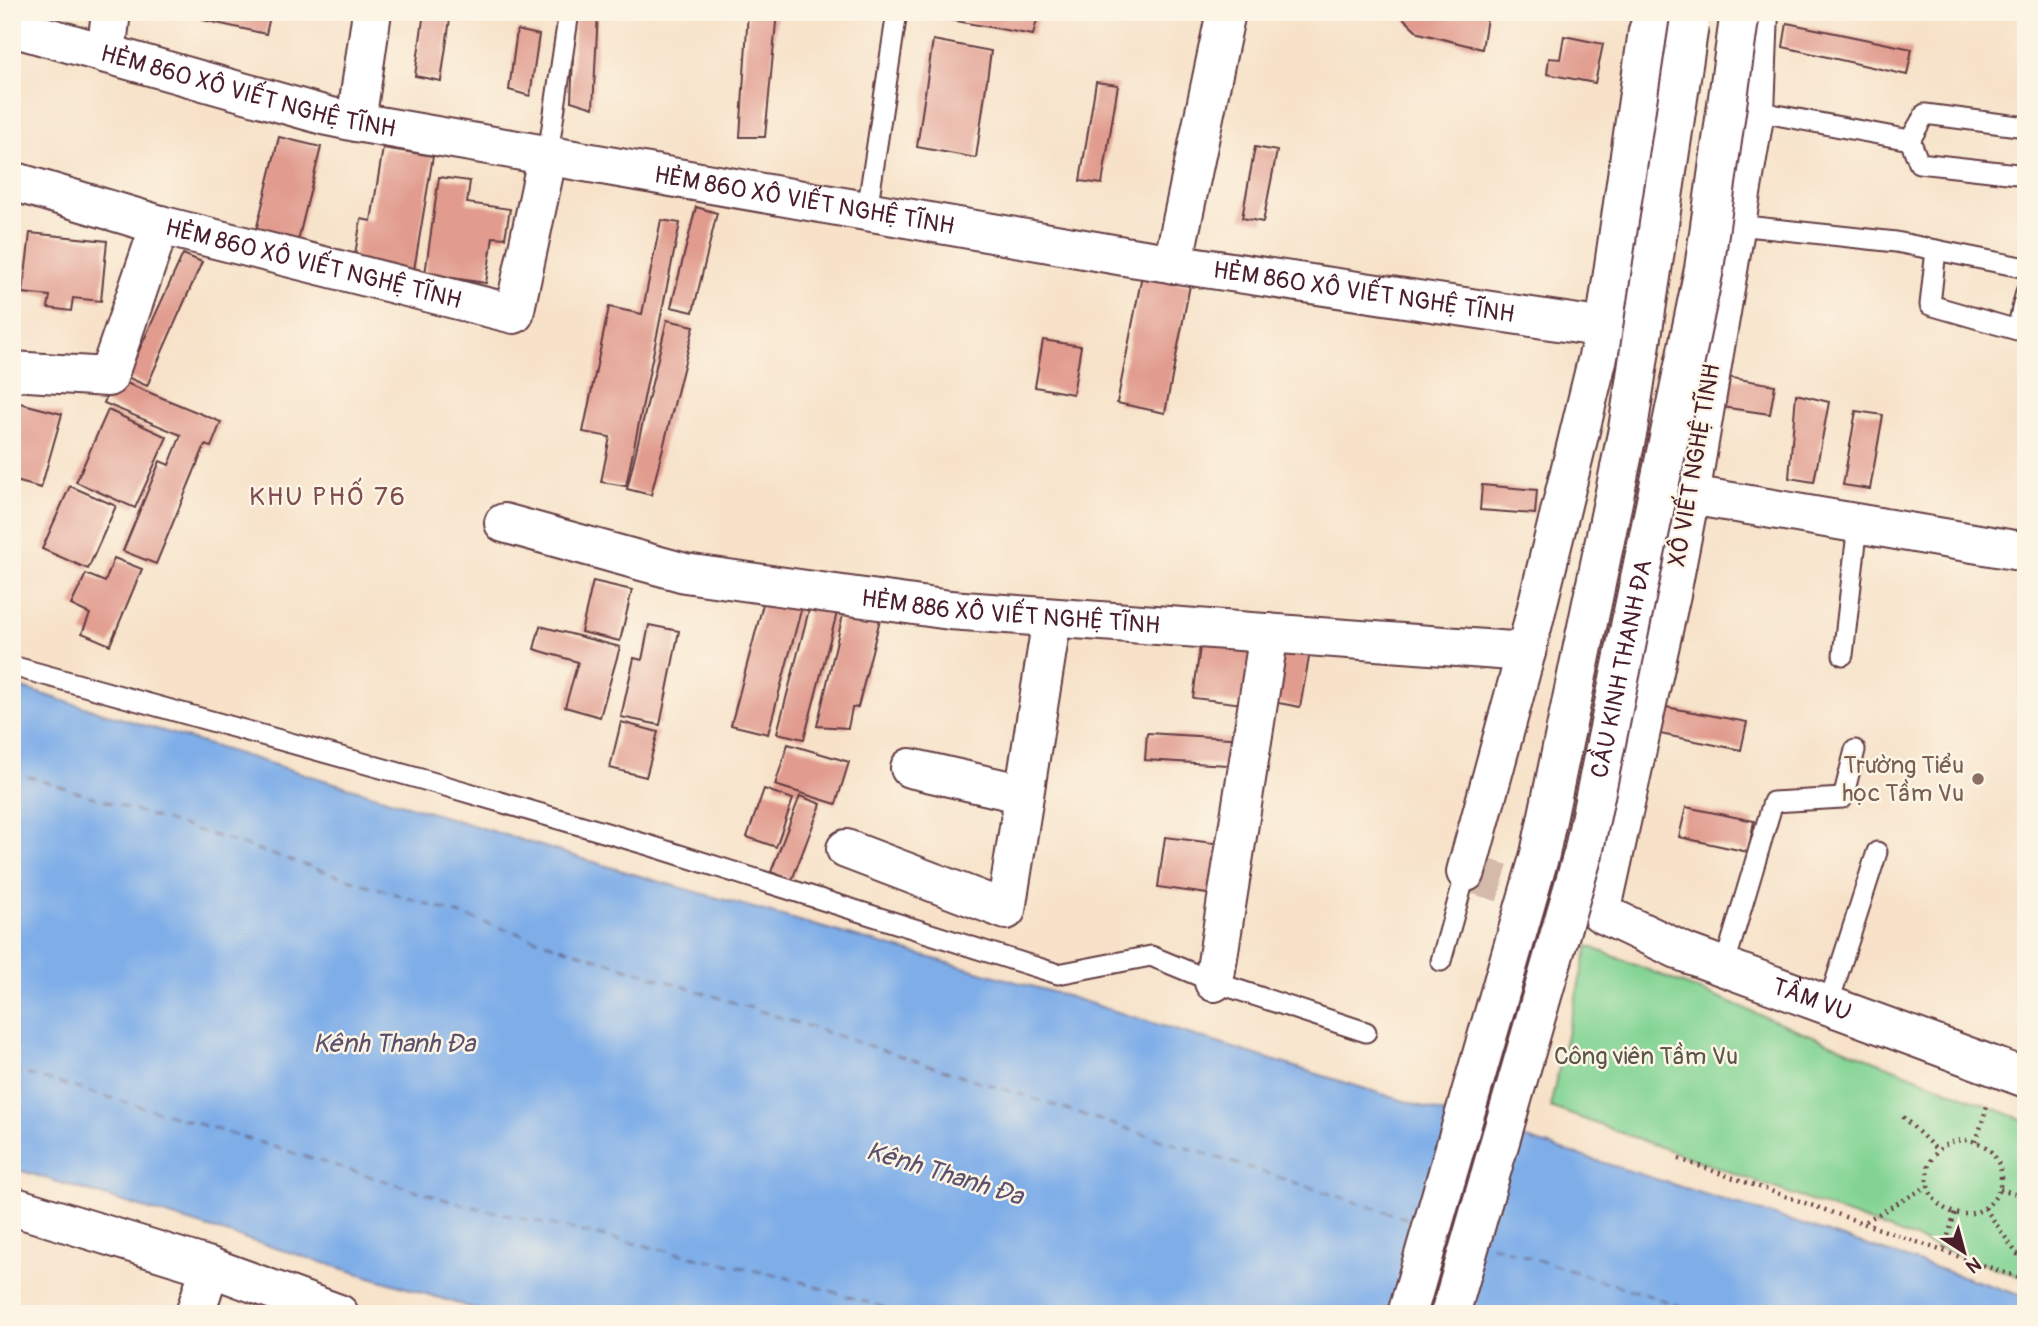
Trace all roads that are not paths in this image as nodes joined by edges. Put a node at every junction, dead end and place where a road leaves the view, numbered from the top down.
1 (111, 12) edge
2 (372, 12) edge
3 (569, 12) edge
4 (897, 12) edge
5 (1226, 12) edge
6 (1740, 12) edge
7 (1759, 12) edge
8 (1672, 19) edge
9 (12, 27) edge
10 (106, 54) junction
11 (1755, 111) junction
12 (356, 122) junction
13 (2026, 127) edge
14 (1910, 140) junction
15 (548, 154) junction
16 (2026, 175) edge
17 (12, 181) edge
18 (867, 211) junction
19 (160, 225) junction
20 (1737, 225) junction
21 (1936, 250) junction
22 (1174, 264) junction
23 (2026, 268) edge
24 (2026, 292) edge
25 (1605, 328) junction
26 (12, 371) edge
27 (1690, 495) junction
28 (504, 523) dead end
29 (1858, 524) junction
30 (2026, 552) edge
31 (1052, 618) junction
32 (1269, 633) junction
33 (1526, 652) junction
34 (1843, 655) dead end
35 (12, 666) edge
36 (1855, 750) dead end
37 (910, 768) dead end
38 (1024, 794) junction
39 (846, 849) dead end
40 (1877, 852) dead end
41 (1466, 872) joint
42 (1601, 913) joint
43 (1441, 961) dead end
44 (1724, 967) junction
45 (1214, 982) junction
46 (1828, 1005) junction
47 (1366, 1032) dead end
48 (2026, 1078) edge
49 (12, 1206) edge
50 (210, 1267) junction
51 (195, 1314) edge
52 (339, 1314) edge
53 (1407, 1314) edge
54 (1450, 1314) edge

1 - 10 street
2 - 12 street
3 - 15 lane
4 - 18 lane
5 - 22 street
6 - 54 street, CẦU KINH THANH ĐA, bridge
7 - 11 street, XÔ VIẾT NGHỆ TĨNH
8 - 25 street
8 - 53 street, CẦU KINH THANH ĐA, bridge
9 - 10 street, HẺM 860 XÔ VIẾT NGHỆ TĨNH
10 - 12 street, HẺM 860 XÔ VIẾT NGHỆ TĨNH
11 - 14 lane
11 - 20 street, XÔ VIẾT NGHỆ TĨNH
12 - 15 street, HẺM 860 XÔ VIẾT NGHỆ TĨNH
13 - 14 lane
14 - 16 lane
15 - 18 street, HẺM 860 XÔ VIẾT NGHỆ TĨNH
15 - 19 street, HẺM 860 XÔ VIẾT NGHỆ TĨNH
17 - 19 street
18 - 22 street, HẺM 860 XÔ VIẾT NGHỆ TĨNH
19 - 26 street, HẺM 860 XÔ VIẾT NGHỆ TĨNH
20 - 21 lane
20 - 27 street, XÔ VIẾT NGHỆ TĨNH
21 - 23 lane
21 - 24 lane
22 - 25 street, HẺM 860 XÔ VIẾT NGHỆ TĨNH
25 - 33 street
27 - 29 street
27 - 42 street, XÔ VIẾT NGHỆ TĨNH
28 - 31 street, HẺM 886 XÔ VIẾT NGHỆ TĨNH
29 - 30 street
29 - 34 lane
31 - 32 street, HẺM 886 XÔ VIẾT NGHỆ TĨNH
31 - 38 street
32 - 33 street, HẺM 886 XÔ VIẾT NGHỆ TĨNH
32 - 45 street
33 - 41 street
35 - 45 lane
36 - 44 lane
37 - 38 street
38 - 39 street
40 - 46 lane
41 - 43 lane
42 - 44 street, TẦM VU
44 - 46 street, TẦM VU
45 - 47 lane
46 - 48 street, TẦM VU
49 - 50 street
50 - 51 street
50 - 52 street

